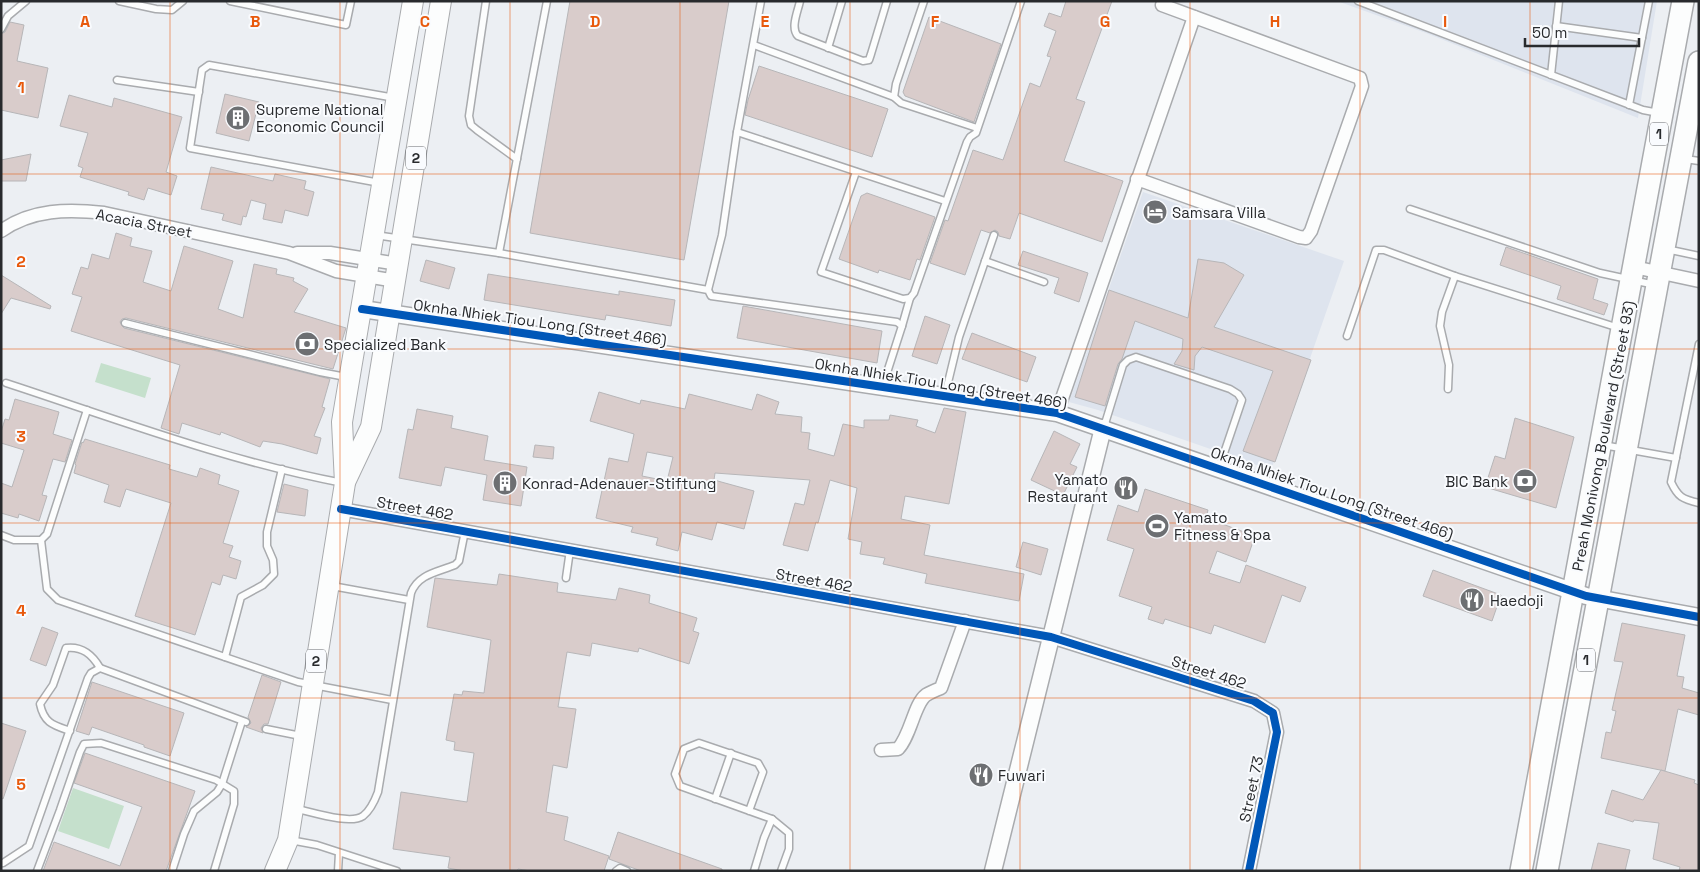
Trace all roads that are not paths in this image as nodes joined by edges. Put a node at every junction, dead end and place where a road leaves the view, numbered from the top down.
1 (26, 1) edge
2 (119, 1) edge
3 (183, 1) edge
4 (230, 1) edge
5 (351, 1) edge
6 (413, 1) edge
7 (441, 1) edge
8 (486, 1) edge
9 (547, 1) edge
10 (761, 1) edge
11 (800, 1) edge
12 (842, 1) edge
13 (887, 1) edge
14 (924, 1) edge
15 (1021, 1) edge
16 (1358, 1) edge
17 (1559, 1) edge
18 (1649, 1) edge
19 (1684, 1) edge
20 (1162, 5) dead end
21 (1194, 17) junction
22 (1556, 26) junction
23 (1, 29) edge
24 (1642, 38) junction
25 (754, 45) junction
26 (828, 48) junction
27 (1699, 62) edge
28 (1550, 75) junction
29 (117, 80) dead end
30 (198, 92) junction
31 (894, 97) junction
32 (396, 98) junction
33 (1628, 104) junction
34 (1663, 113) junction
35 (977, 128) junction
36 (737, 132) junction
37 (517, 159) junction
38 (1690, 160) edge
39 (856, 172) junction
40 (1137, 179) junction
41 (382, 183) junction
42 (945, 201) junction
43 (1410, 210) dead end
44 (1, 231) edge
45 (374, 234) junction
46 (994, 235) dead end
47 (402, 239) junction
48 (1664, 249) junction
49 (289, 253) junction
50 (499, 253) junction
51 (1699, 256) edge
52 (985, 261) junction
53 (369, 268) junction
54 (397, 272) junction
55 (1633, 273) junction
56 (1455, 276) junction
57 (1658, 279) junction
58 (1699, 281) edge
59 (1044, 282) dead end
60 (708, 290) junction
61 (910, 298) junction
62 (362, 309) junction
63 (390, 314) junction
64 (125, 323) dead end
65 (902, 326) junction
66 (1623, 329) junction
67 (1347, 336) dead end
68 (1699, 344) edge
69 (350, 378) junction
70 (6, 383) dead end
71 (882, 387) junction
72 (1448, 389) dead end
73 (945, 396) junction
74 (87, 410) junction
75 (1056, 413) junction
76 (1103, 428) junction
77 (1601, 444) junction
78 (1626, 449) junction
79 (1676, 458) junction
80 (1219, 468) junction
81 (282, 469) junction
82 (344, 483) junction
83 (1699, 503) edge
84 (340, 509) junction
85 (465, 531) junction
86 (1, 535) edge
87 (41, 540) junction
88 (570, 550) junction
89 (566, 578) dead end
90 (328, 586) junction
91 (1574, 592) junction
92 (1598, 598) junction
93 (409, 600) junction
94 (1699, 617) edge
95 (965, 621) junction
96 (1051, 637) junction
97 (225, 657) junction
98 (100, 668) junction
99 (313, 685) junction
100 (392, 700) junction
101 (1273, 713) joint
102 (266, 729) dead end
103 (70, 731) junction
104 (304, 737) junction
105 (882, 750) dead end
106 (731, 753) junction
107 (222, 784) junction
108 (715, 799) junction
109 (293, 808) junction
110 (749, 811) junction
111 (772, 819) junction
112 (288, 840) junction
113 (339, 853) junction
114 (3, 863) dead end
115 (37, 871) edge
116 (172, 871) edge
117 (214, 871) edge
118 (275, 871) edge
119 (293, 871) edge
120 (338, 871) edge
121 (396, 871) edge
122 (616, 871) edge
123 (627, 871) edge
124 (754, 871) edge
125 (781, 871) edge
126 (993, 871) edge
127 (1249, 871) edge
128 (1521, 871) edge
129 (1548, 871) edge

1 - 23 lane
2 - 3 lane
4 - 5 lane
6 - 32 main road, 2
7 - 47 main road, 2
8 - 37 lane
9 - 37 lane
10 - 25 lane
11 - 26 lane
12 - 26 lane
13 - 26 lane
14 - 31 lane
15 - 35 lane
16 - 28 lane
17 - 22 lane
18 - 24 lane
19 - 34 highway, Preah Monivong Boulevard (Street 93) / 1
20 - 21 street
21 - 40 street
21 - 40 street
22 - 24 lane
22 - 28 lane
24 - 33 lane
25 - 31 lane
25 - 36 lane
27 - 38 highway, Preah Monivong Boulevard (Street 93) / 1
28 - 33 lane
29 - 30 lane
30 - 32 lane
30 - 41 lane
31 - 35 lane
32 - 41 main road, 2
33 - 34 lane
34 - 55 highway, Preah Monivong Boulevard (Street 93) / 1
35 - 42 lane
36 - 39 lane
36 - 60 lane
37 - 50 lane
38 - 48 highway, Preah Monivong Boulevard (Street 93) / 1
39 - 42 lane
39 - 61 lane
40 - 75 street
41 - 45 main road, 2
42 - 61 lane
43 - 55 lane
44 - 49 street, Acacia Street
45 - 47 lane
45 - 53 main road, 2
46 - 52 lane
47 - 50 lane
47 - 54 main road, 2
48 - 51 lane
48 - 57 highway, Preah Monivong Boulevard (Street 93) / 1
49 - 53 street, Acacia Street
49 - 53 street, Acacia Street
50 - 60 lane
52 - 59 lane
52 - 73 lane
53 - 54 street
53 - 54 street
53 - 62 main road, 2
54 - 63 main road, 2
55 - 57 street
55 - 66 highway, Preah Monivong Boulevard (Street 93) / 1
56 - 66 lane
56 - 67 lane
56 - 72 lane
57 - 58 street
57 - 78 highway, Preah Monivong Boulevard (Street 93) / 1
60 - 65 lane
61 - 65 lane
62 - 63 street, Oknha Nhiek Tiou Long (Street 466)
62 - 69 main road, 2
63 - 71 street, Oknha Nhiek Tiou Long (Street 466)
63 - 82 main road, 2
64 - 69 lane
65 - 71 lane
66 - 77 highway, Preah Monivong Boulevard (Street 93) / 1
68 - 79 lane
69 - 82 main road, 2
70 - 74 lane
71 - 73 street, Oknha Nhiek Tiou Long (Street 466)
73 - 75 street, Oknha Nhiek Tiou Long (Street 466)
74 - 81 lane
74 - 87 lane
75 - 76 street, Oknha Nhiek Tiou Long (Street 466)
76 - 80 street, Oknha Nhiek Tiou Long (Street 466)
76 - 80 lane
76 - 96 street
77 - 78 lane
77 - 91 highway, Preah Monivong Boulevard (Street 93) / 1
78 - 79 lane
78 - 92 highway, Preah Monivong Boulevard (Street 93) / 1
79 - 83 lane
80 - 91 street, Oknha Nhiek Tiou Long (Street 466)
81 - 82 lane
81 - 97 lane
82 - 84 main road, 2
84 - 85 street, Street 462
84 - 90 main road, 2
85 - 88 street, Street 462
85 - 93 lane
86 - 87 lane
87 - 97 lane
88 - 89 lane
88 - 95 street, Street 462
90 - 93 lane
90 - 99 main road, 2
91 - 92 street, Oknha Nhiek Tiou Long (Street 466)
91 - 128 highway, Preah Monivong Boulevard (Street 93) / 1
92 - 94 street, Oknha Nhiek Tiou Long (Street 466)
92 - 129 highway, Preah Monivong Boulevard (Street 93) / 1
93 - 100 lane
95 - 96 street, Street 462
95 - 105 street
96 - 101 street, Street 462
96 - 126 street
97 - 99 lane
98 - 103 lane
98 - 103 lane
98 - 107 lane
99 - 100 lane
99 - 104 main road, 2
100 - 109 lane
101 - 127 street, Street 73
102 - 104 lane
103 - 114 lane
104 - 109 main road, 2
106 - 108 lane
106 - 108 lane
106 - 110 lane
107 - 115 lane
107 - 116 lane
107 - 117 lane
108 - 110 lane
109 - 112 main road, 2
110 - 111 lane
111 - 124 lane
111 - 125 lane
112 - 113 lane
112 - 118 main road, 2
112 - 119 main road, 2
113 - 120 lane
113 - 121 lane
122 - 123 lane

